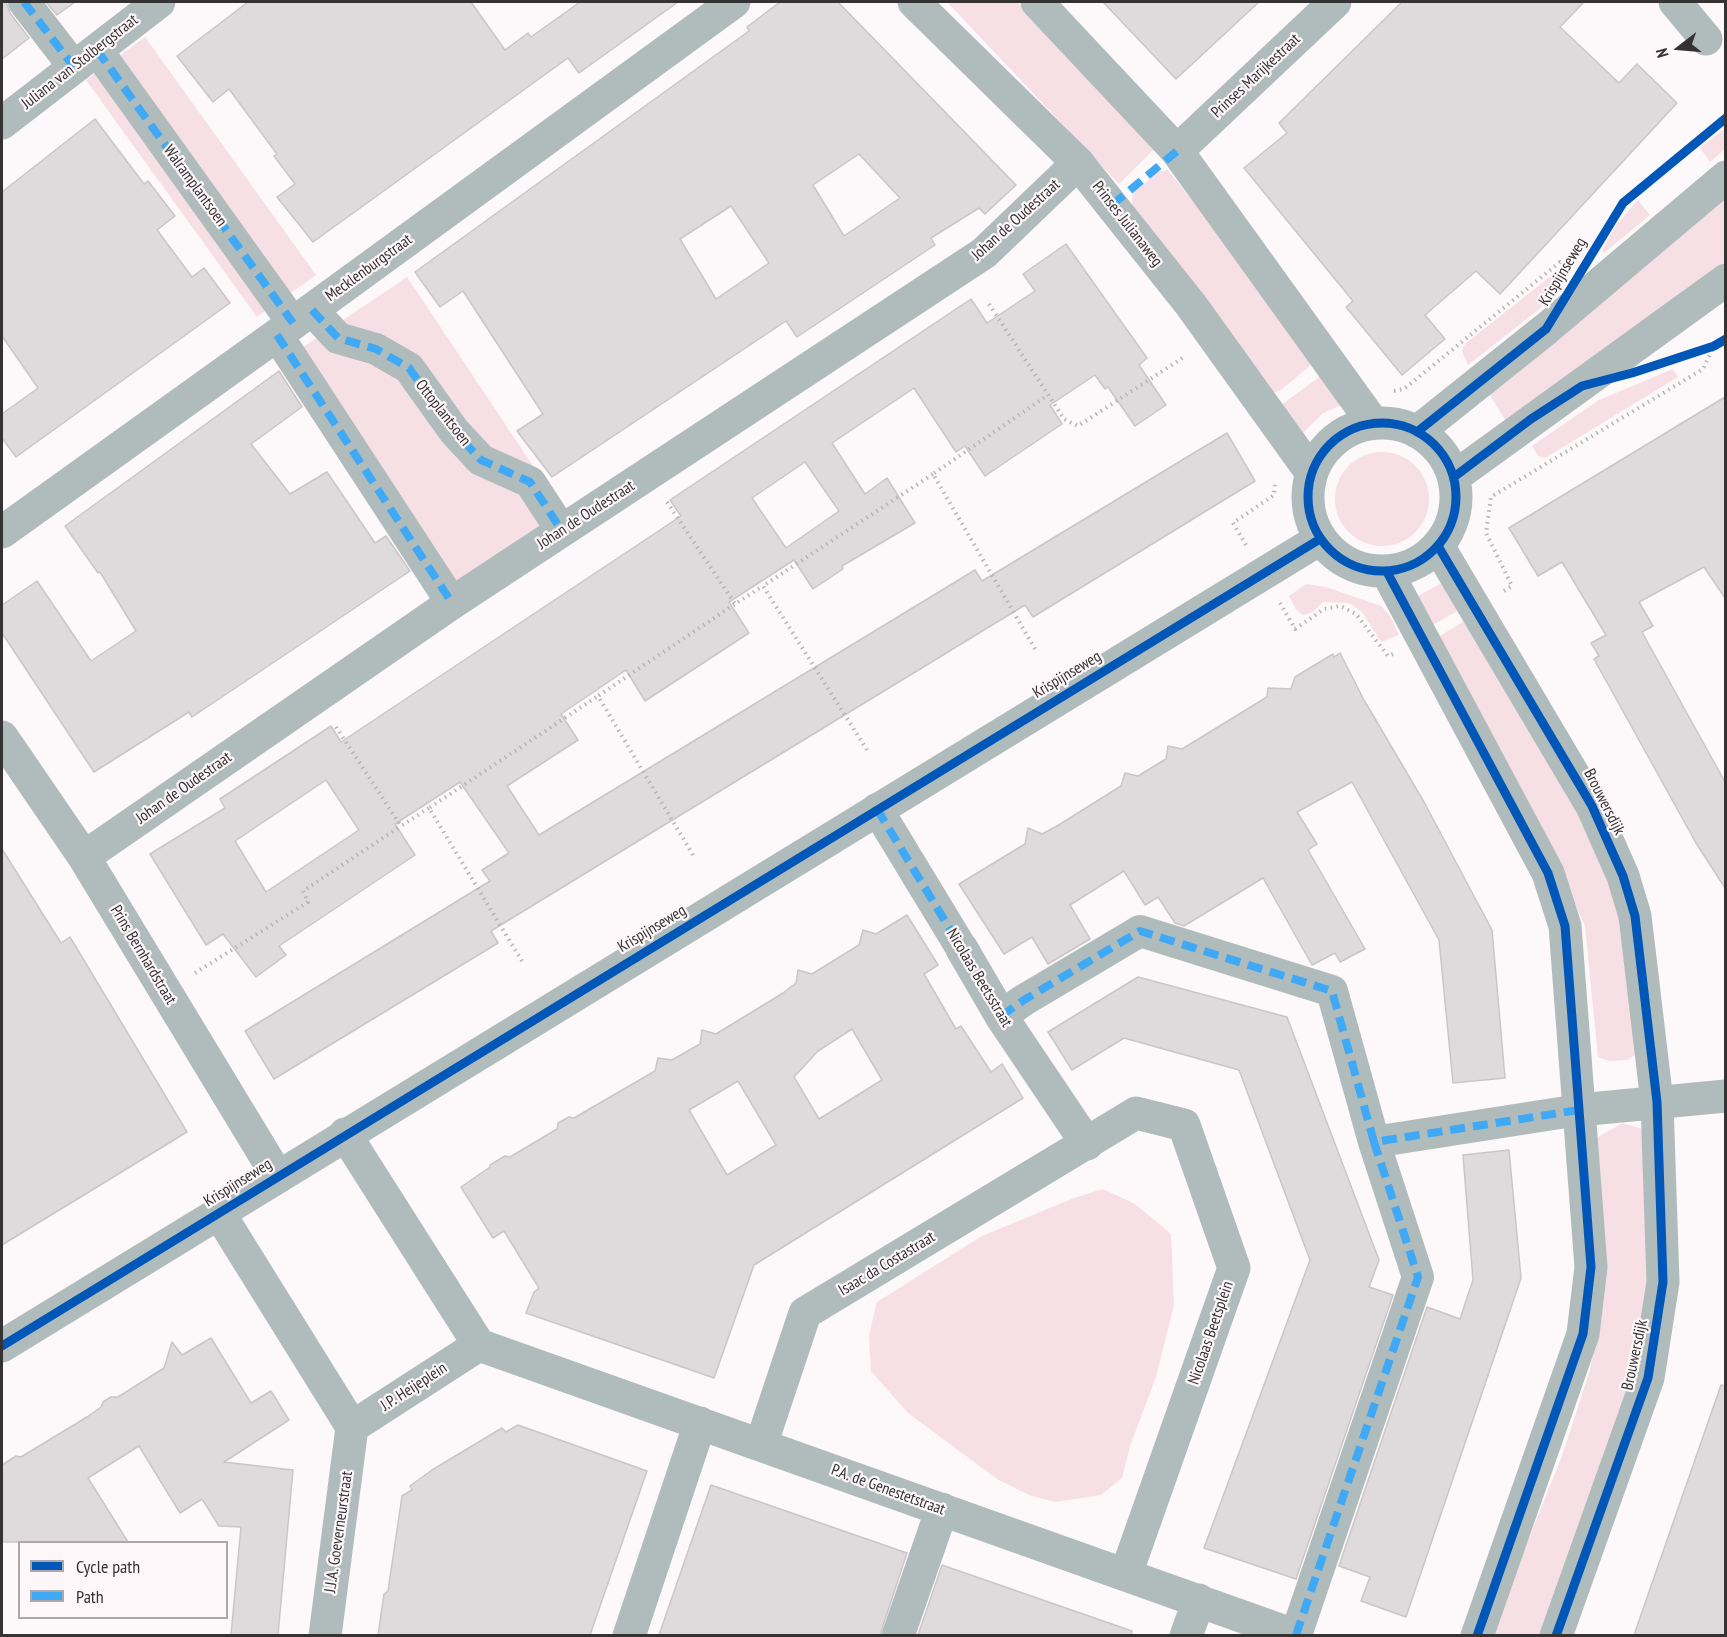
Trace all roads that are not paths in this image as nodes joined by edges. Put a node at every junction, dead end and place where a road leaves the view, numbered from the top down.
1 (24, 2) edge
2 (159, 2) edge
3 (734, 2) edge
4 (914, 2) edge
5 (1037, 2) edge
6 (1335, 2) edge
7 (1675, 2) edge
8 (1706, 39) dead end
9 (86, 58) junction
10 (2, 123) edge
11 (1177, 151) junction
12 (1078, 163) junction
13 (1725, 177) edge
14 (1725, 280) edge
15 (294, 322) junction
16 (1373, 423) junction
17 (1417, 432) junction
18 (1311, 472) junction
19 (1454, 477) junction
20 (562, 531) junction
21 (2, 532) edge
22 (1320, 539) junction
23 (1438, 546) junction
24 (1387, 572) junction
25 (452, 603) junction
26 (5, 752) edge
27 (877, 809) junction
28 (84, 857) junction
29 (962, 949) joint
30 (1001, 1016) junction
31 (1725, 1096) edge
32 (1657, 1102) junction
33 (1579, 1110) junction
34 (345, 1134) junction
35 (1374, 1142) junction
36 (1087, 1144) junction
37 (278, 1177) junction
38 (219, 1213) junction
39 (479, 1345) junction
40 (2, 1346) edge
41 (700, 1423) junction
42 (352, 1427) junction
43 (761, 1445) junction
44 (942, 1509) junction
45 (1126, 1574) junction
46 (1199, 1600) junction
47 (325, 1635) edge
48 (629, 1635) edge
49 (898, 1635) edge
50 (1186, 1635) edge
51 (1297, 1635) edge
52 (1478, 1635) edge
53 (1556, 1635) edge

1 - 9 street, Walramplantsoen
2 - 9 street, Juliana van Stolbergstraat
3 - 15 street, Mecklenburgstraat
4 - 12 street, Prinses Julianaweg
5 - 11 street
6 - 11 street, Prinses Marijkestraat
7 - 8 street
9 - 10 street, Juliana van Stolbergstraat
9 - 15 street, Walramplantsoen
11 - 16 street
12 - 18 street, Prinses Julianaweg
12 - 20 street, Johan de Oudestraat
13 - 17 street, Krispijnseweg
14 - 19 street
15 - 20 street, Ottoplantsoen
15 - 21 street, Mecklenburgstraat
15 - 25 street
16 - 17 street
16 - 18 street
17 - 19 street
18 - 22 street
19 - 23 street
20 - 25 street, Johan de Oudestraat
22 - 24 street
22 - 27 street, Krispijnseweg
23 - 24 street
23 - 32 street, Brouwersdijk
24 - 33 street
25 - 28 street, Johan de Oudestraat
26 - 28 street, Prins Bernhardstraat
27 - 29 street, Nicolaas Beetsstraat
27 - 34 street, Krispijnseweg
28 - 37 street, Prins Bernhardstraat
29 - 30 street, Nicolaas Beetsstraat
30 - 35 street
30 - 36 street, Nicolaas Beetsstraat
31 - 32 street
32 - 33 street
32 - 53 street, Brouwersdijk
33 - 35 street
33 - 52 street
34 - 37 street, Krispijnseweg
34 - 39 street
35 - 51 street
36 - 43 street, Isaac da Costastraat
36 - 45 street, Nicolaas Beetsplein
37 - 38 street, Krispijnseweg
38 - 40 street, Krispijnseweg
38 - 42 street
39 - 41 street, P.A. de Genestetstraat
39 - 42 street, J.P. Heijeplein
41 - 43 street, P.A. de Genestetstraat
41 - 48 street
42 - 47 street, J.J.A. Goeverneurstraat
43 - 44 street, P.A. de Genestetstraat
44 - 45 street, P.A. de Genestetstraat
44 - 49 street
45 - 46 street, P.A. de Genestetstraat
46 - 50 street
46 - 51 street, P.A. de Genestetstraat

